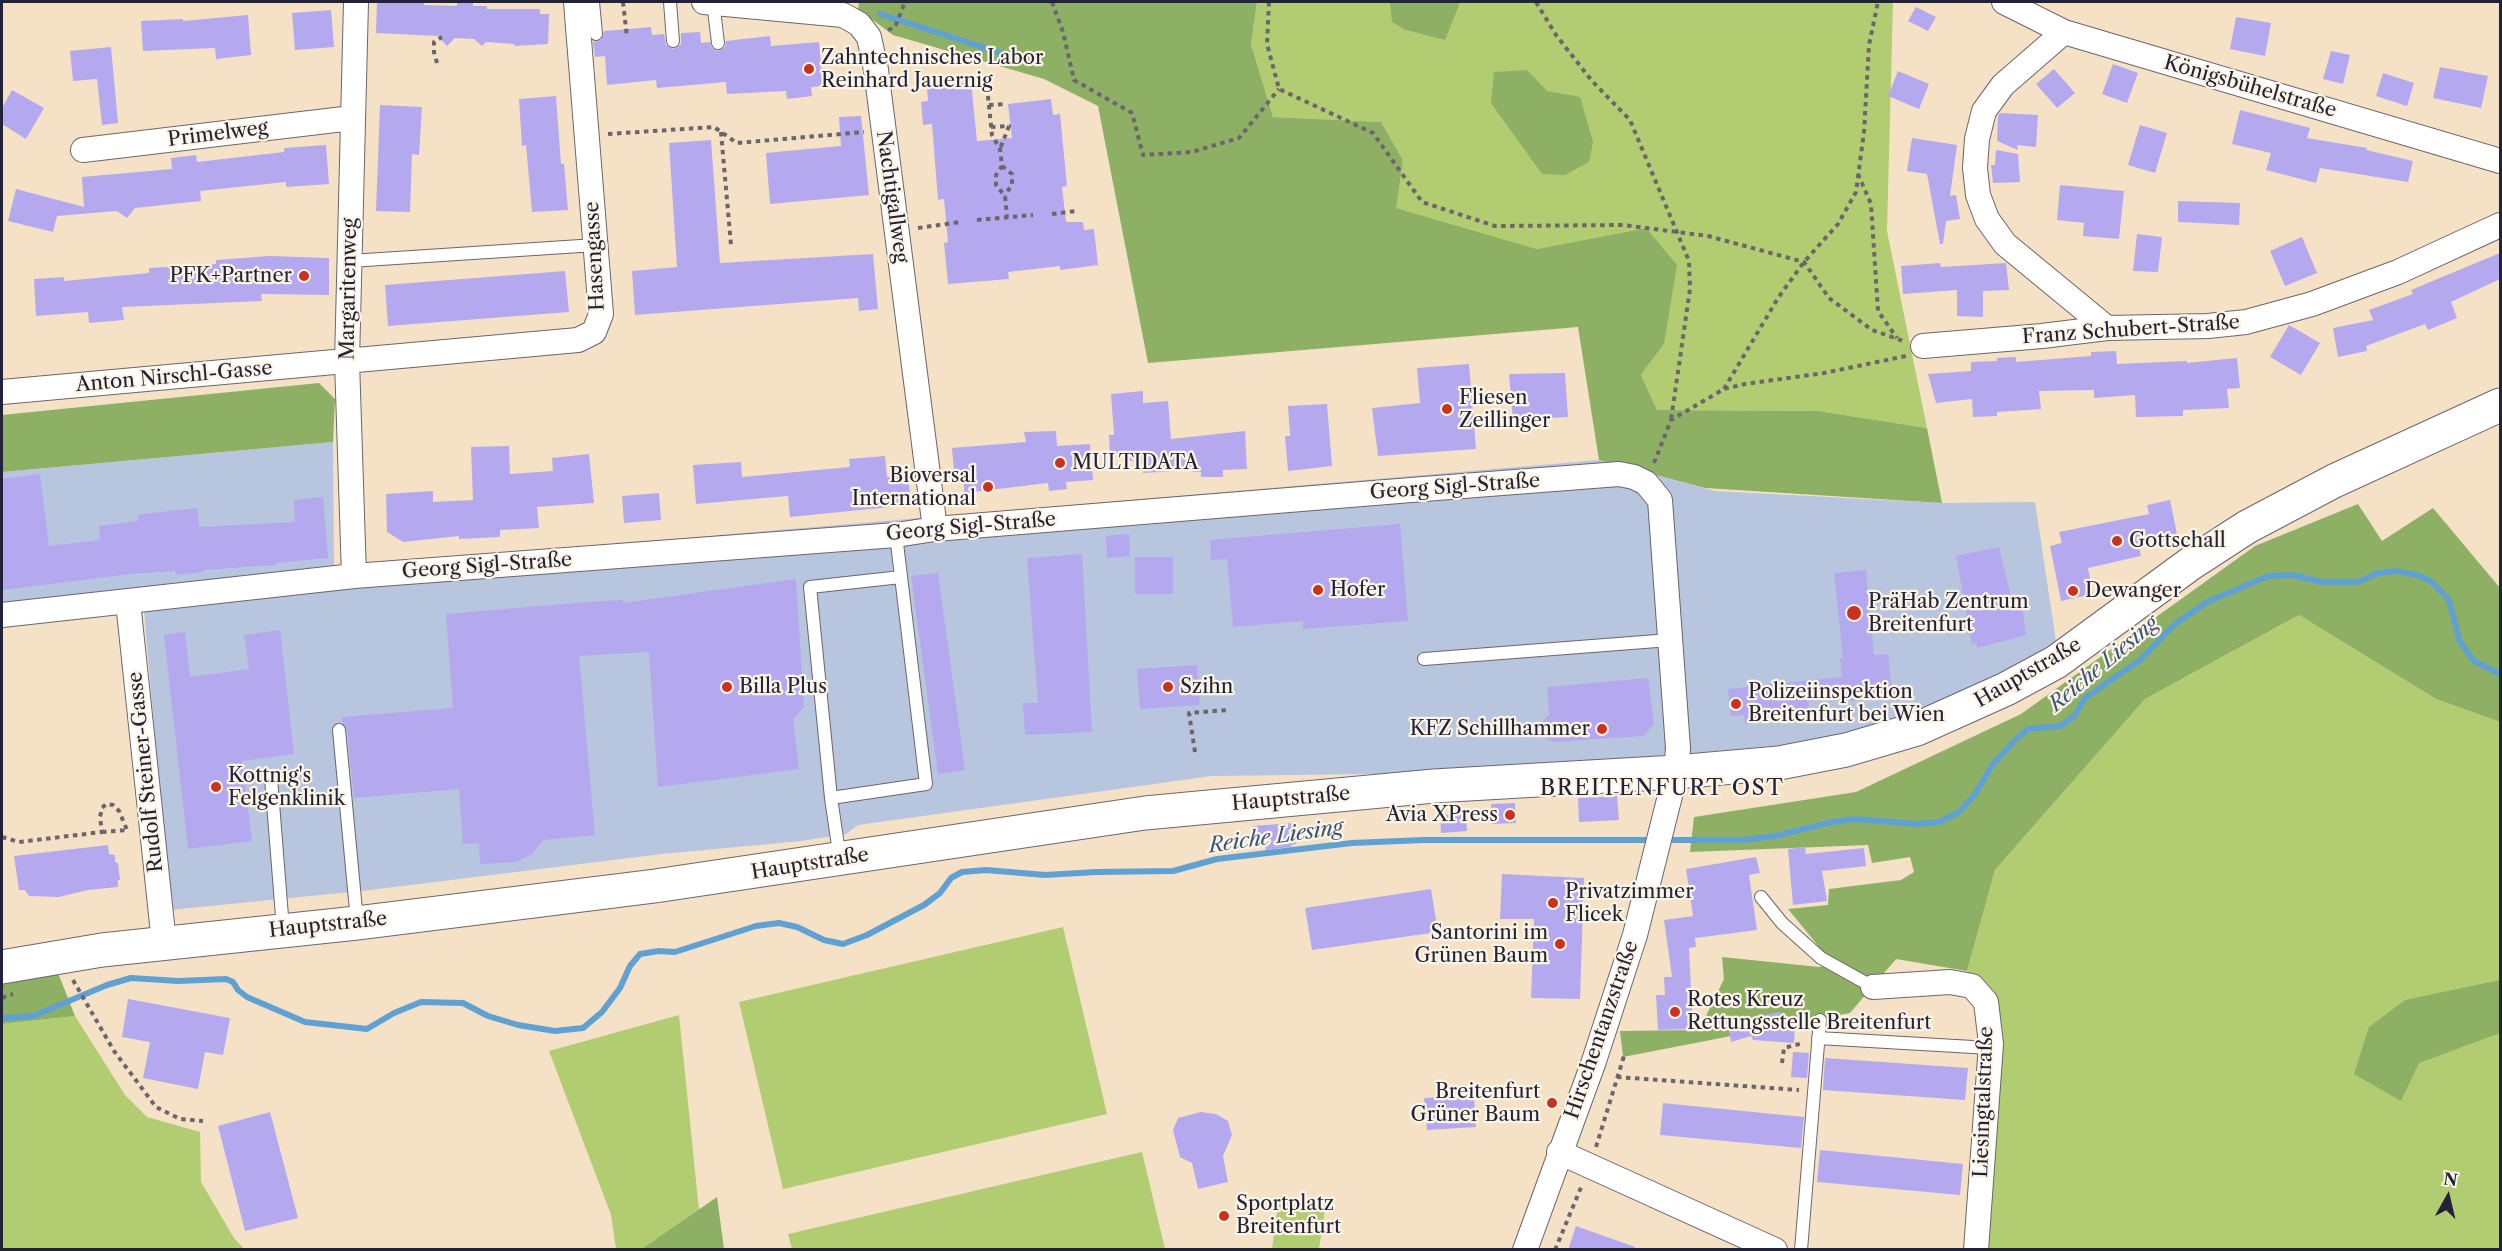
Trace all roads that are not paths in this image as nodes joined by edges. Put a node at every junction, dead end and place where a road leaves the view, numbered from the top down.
1 (356, 2) edge
2 (576, 2) edge
3 (593, 2) edge
4 (670, 2) edge
5 (704, 2) edge
6 (713, 2) edge
7 (2004, 2) edge
8 (2064, 32) junction
9 (596, 34) dead end
10 (673, 40) dead end
11 (717, 43) dead end
12 (352, 118) junction
13 (83, 150) dead end
14 (2500, 161) edge
15 (2500, 225) edge
16 (596, 245) junction
17 (350, 261) junction
18 (2107, 328) junction
19 (1923, 346) road end
20 (347, 362) junction
21 (2, 392) edge
22 (2500, 405) edge
23 (935, 529) junction
24 (896, 535) junction
25 (354, 576) junction
26 (901, 577) junction
27 (128, 602) junction
28 (2, 615) edge
29 (1670, 640) junction
30 (1424, 659) dead end
31 (339, 730) dead end
32 (1676, 772) junction
33 (271, 778) dead end
34 (831, 798) junction
35 (840, 860) junction
36 (1761, 897) dead end
37 (357, 923) junction
38 (283, 930) junction
39 (164, 943) junction
40 (2, 968) edge
41 (1873, 987) joint
42 (1820, 1020) dead end
43 (1818, 1038) junction
44 (1990, 1048) junction
45 (1559, 1152) junction
46 (1749, 1244) edge
47 (1525, 1250) edge
48 (1775, 1250) edge
49 (1801, 1250) edge
50 (1976, 1250) edge

1 - 12 street, Margaritenweg
2 - 16 street, Hasengasse
3 - 9 lane
4 - 10 lane
5 - 6 street, Nachtigallweg
6 - 11 lane
6 - 23 street, Nachtigallweg
7 - 8 street, Königsbühelstraße
8 - 14 street, Königsbühelstraße
8 - 18 street
12 - 13 street, Primelweg
12 - 17 street, Margaritenweg
15 - 18 street, Franz Schubert-Straße
16 - 17 lane
16 - 20 street, Hasengasse
17 - 20 street, Margaritenweg
18 - 19 street, Franz Schubert-Straße
20 - 21 street, Anton Nirschl-Gasse
20 - 25 street, Margaritenweg
22 - 32 main road, Hauptstraße
23 - 24 street, Georg Sigl-Straße
23 - 29 street, Georg Sigl-Straße
24 - 25 street, Georg Sigl-Straße
24 - 26 lane
25 - 27 street, Georg Sigl-Straße
26 - 34 lane
26 - 34 lane
27 - 28 street, Georg Sigl-Straße
27 - 39 street, Rudolf Steiner-Gasse
29 - 30 lane
29 - 32 street
31 - 37 lane
32 - 35 main road, Hauptstraße
32 - 45 street, Hirschentanzstraße
33 - 38 lane
34 - 35 lane
35 - 37 main road, Hauptstraße
36 - 41 lane
37 - 38 main road, Hauptstraße
38 - 39 main road, Hauptstraße
39 - 40 main road, Hauptstraße
41 - 44 street, Liesingtalstraße
42 - 43 lane
43 - 44 lane
43 - 49 lane
44 - 50 street, Liesingtalstraße
45 - 46 street
45 - 47 street, Hirschentanzstraße
46 - 48 street

